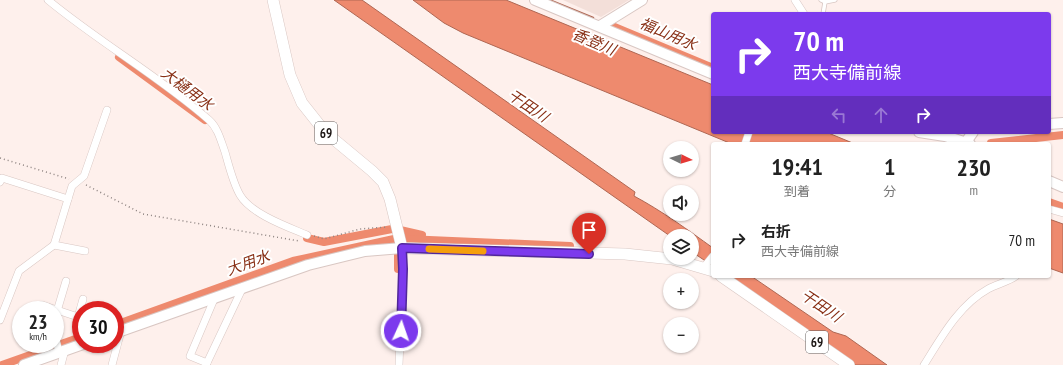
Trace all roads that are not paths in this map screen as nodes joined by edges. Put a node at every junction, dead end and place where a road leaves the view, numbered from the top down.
1 (48, 0) edge
2 (273, 0) edge
3 (535, 0) edge
4 (642, 0) edge
5 (795, 0) edge
6 (835, 0) edge
7 (823, 1) edge
8 (803, 12) edge
9 (823, 12) edge
10 (600, 26) junction
11 (711, 73) edge
12 (107, 110) dead end
13 (1063, 123) edge
14 (1051, 124) edge
15 (932, 134) edge
16 (965, 142) edge
17 (0, 182) edge
18 (1051, 182) edge
19 (1063, 187) edge
20 (68, 199) junction
21 (1051, 210) edge
22 (1063, 213) edge
23 (307, 235) road end
24 (54, 245) junction
25 (402, 248) junction
26 (84, 251) dead end
27 (708, 267) edge
28 (724, 278) edge
29 (1012, 278) edge
30 (66, 281) dead end
31 (243, 287) junction
32 (215, 297) junction
33 (60, 301) edge
34 (0, 320) edge
35 (124, 330) edge
36 (56, 353) edge
37 (61, 353) edge
38 (114, 353) edge
39 (206, 364) edge
40 (24, 365) edge
41 (61, 365) edge
42 (112, 365) edge
43 (399, 365) edge
44 (849, 365) edge
45 (924, 365) edge

1 - 23 street
2 - 25 main road, 69
3 - 10 street
4 - 10 street
5 - 8 street
6 - 7 lane
7 - 9 lane
10 - 11 street
12 - 20 street
13 - 14 street
15 - 16 street
17 - 20 street
18 - 19 street
20 - 24 street
21 - 22 street
24 - 26 street
24 - 34 street
25 - 27 main road
25 - 31 street
25 - 43 street
28 - 44 main road, 69
29 - 45 street
30 - 33 street
31 - 32 street
31 - 39 street
32 - 35 street
32 - 39 street
36 - 40 street
37 - 41 street
38 - 42 street

